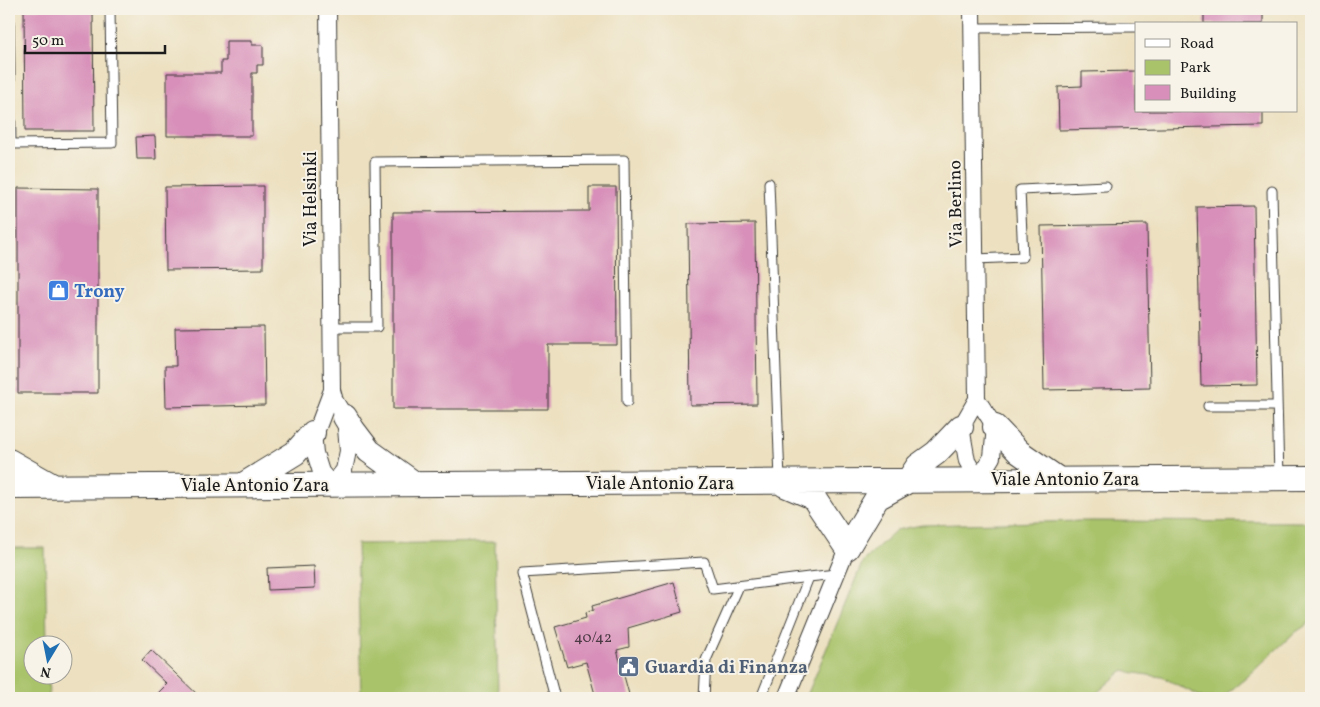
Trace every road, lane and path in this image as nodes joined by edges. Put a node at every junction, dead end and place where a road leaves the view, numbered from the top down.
1 (9, 9) edge
2 (110, 9) edge
3 (328, 9) edge
4 (972, 9) edge
5 (1135, 27) edge
6 (972, 28) junction
7 (10, 106) edge
8 (769, 183) dead end
9 (1106, 186) dead end
10 (1272, 191) dead end
11 (975, 259) junction
12 (331, 327) junction
13 (332, 390) junction
14 (977, 399) junction
15 (627, 402) dead end
16 (1208, 406) dead end
17 (1277, 406) junction
18 (345, 418) junction
19 (960, 427) junction
20 (995, 427) junction
21 (313, 433) junction
22 (9, 461) edge
23 (1279, 478) junction
24 (1311, 478) edge
25 (1058, 479) junction
26 (978, 480) junction
27 (908, 481) junction
28 (780, 482) junction
29 (416, 484) junction
30 (332, 485) junction
31 (242, 486) junction
32 (9, 487) edge
33 (54, 487) junction
34 (847, 548) junction
35 (836, 574) junction
36 (809, 577) junction
37 (739, 586) junction
38 (555, 698) edge
39 (704, 698) edge
40 (761, 698) edge
41 (786, 698) edge

1 - 7 lane
2 - 7 lane
3 - 12 street, Via Helsinki
4 - 6 street, Via Berlino
5 - 6 lane
6 - 11 street, Via Berlino
8 - 28 lane
9 - 11 lane
10 - 17 lane
11 - 14 street, Via Berlino
12 - 13 street, Via Helsinki
12 - 15 lane
13 - 18 street, Via Helsinki
13 - 21 street, Via Helsinki
14 - 19 street
14 - 20 street
16 - 17 lane
17 - 23 lane
18 - 29 main road
18 - 30 street, Via Helsinki
19 - 26 street
19 - 27 main road
20 - 25 main road
20 - 26 street
21 - 30 street
21 - 31 main road
22 - 33 main road
23 - 24 main road, Viale Antonio Zara
23 - 25 main road, Viale Antonio Zara
25 - 26 main road, Viale Antonio Zara
26 - 27 main road, Viale Antonio Zara
27 - 28 main road, Viale Antonio Zara
27 - 34 main road
28 - 29 main road, Viale Antonio Zara
28 - 34 main road
29 - 30 main road, Viale Antonio Zara
30 - 31 main road, Viale Antonio Zara
31 - 33 main road, Viale Antonio Zara
32 - 33 main road, Viale Antonio Zara
34 - 35 street
35 - 36 lane
35 - 41 street
36 - 37 lane
36 - 40 lane
37 - 38 lane
37 - 39 lane

